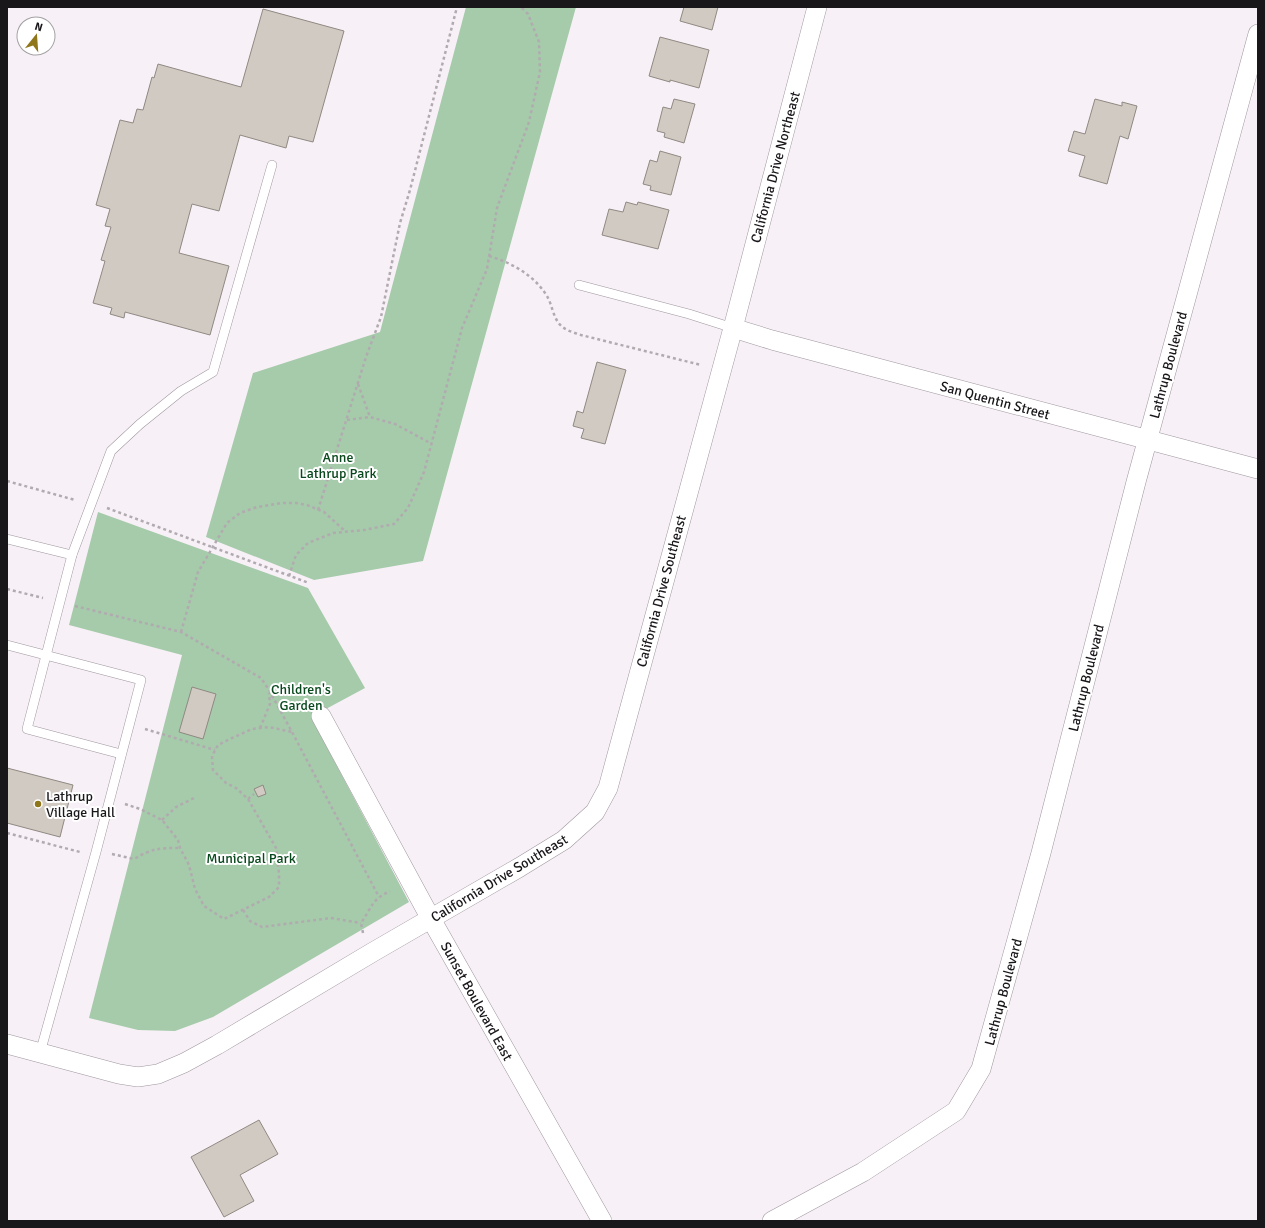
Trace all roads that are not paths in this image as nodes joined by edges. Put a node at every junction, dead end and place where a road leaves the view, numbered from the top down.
1 (817, 7) edge
2 (1258, 34) edge
3 (272, 165) dead end
4 (579, 285) dead end
5 (733, 328) junction
6 (1147, 440) junction
7 (1258, 469) edge
8 (7, 539) edge
9 (72, 555) junction
10 (7, 644) edge
11 (47, 655) junction
12 (321, 716) dead end
13 (121, 754) junction
14 (431, 919) junction
15 (7, 1044) edge
16 (40, 1053) junction
17 (602, 1221) edge
18 (772, 1221) edge

1 - 5 street, California Drive Northeast
2 - 6 street, Lathrup Boulevard
3 - 9 lane
4 - 5 lane
5 - 6 street, San Quentin Street
5 - 14 street, California Drive Southeast
6 - 7 street, San Quentin Street
6 - 18 street, Lathrup Boulevard
8 - 9 lane
9 - 11 lane
10 - 11 lane
11 - 13 lane
11 - 13 lane
12 - 14 street, Sunset Boulevard East
13 - 16 lane
14 - 16 street, California Drive Southeast
14 - 17 street, Sunset Boulevard East
15 - 16 street, California Drive Southeast

